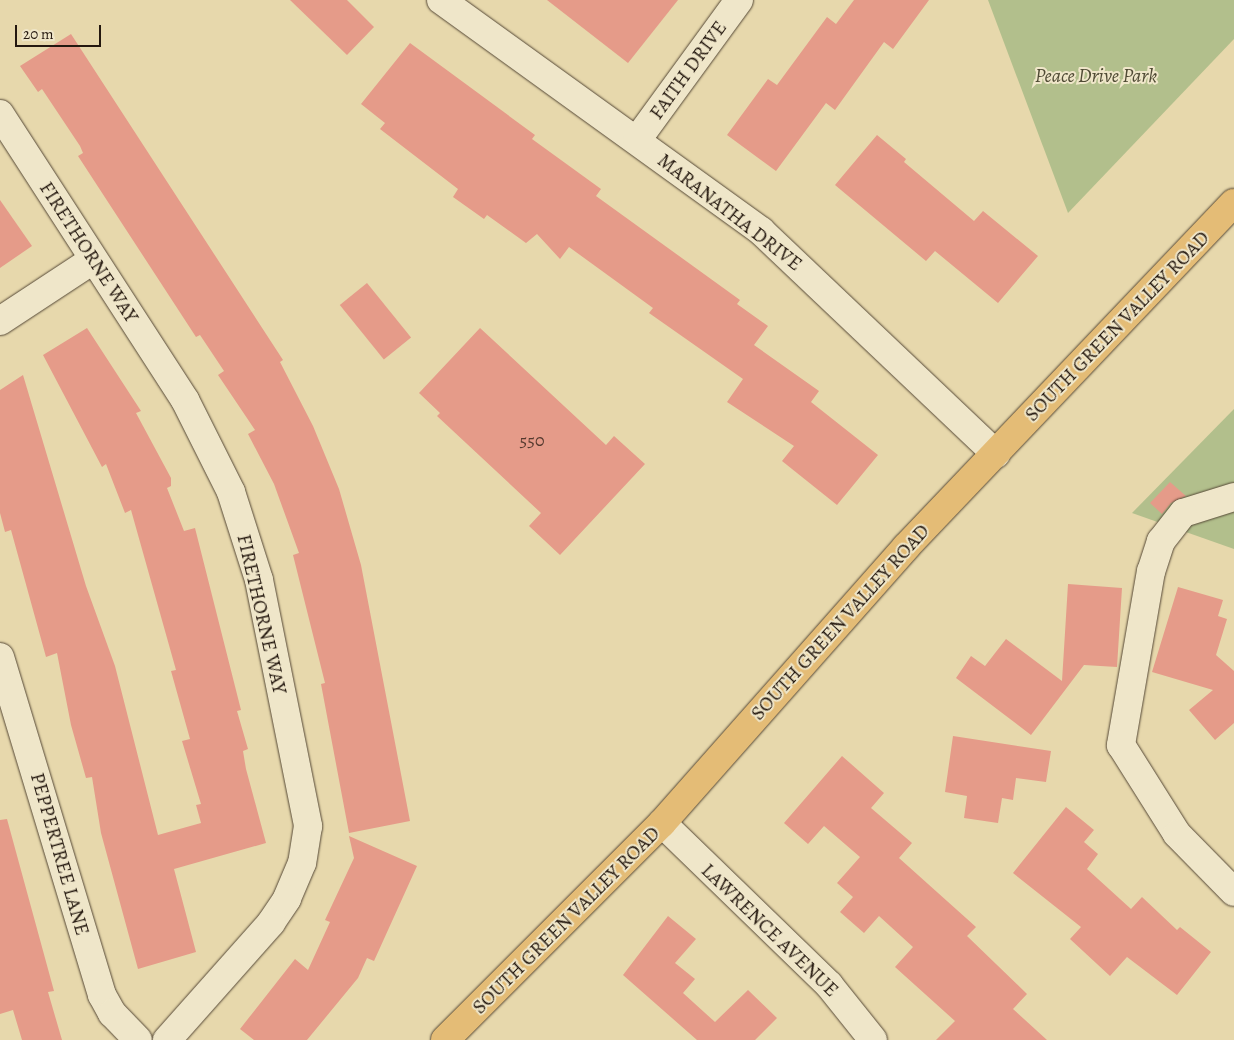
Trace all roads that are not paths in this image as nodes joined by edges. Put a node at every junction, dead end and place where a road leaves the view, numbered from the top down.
1 (441, 0) edge
2 (739, 0) edge
3 (0, 114) edge
4 (636, 140) junction
5 (1234, 203) edge
6 (93, 260) junction
7 (0, 321) edge
8 (996, 454) junction
9 (1234, 497) edge
10 (0, 657) edge
11 (10, 723) edge
12 (662, 823) junction
13 (1234, 892) edge
14 (138, 1040) edge
15 (168, 1040) edge
16 (445, 1040) edge
17 (873, 1040) edge

1 - 4 street, MARANATHA DRIVE
2 - 4 street, FAITH DRIVE
3 - 6 street, FIRETHORNE WAY
4 - 8 street, MARANATHA DRIVE
5 - 8 main road, SOUTH GREEN VALLEY ROAD
6 - 7 street
6 - 15 street, FIRETHORNE WAY
8 - 12 main road, SOUTH GREEN VALLEY ROAD
9 - 13 street
10 - 11 street, PEPPERTREE LANE
11 - 14 street, PEPPERTREE LANE
12 - 16 main road, SOUTH GREEN VALLEY ROAD
12 - 17 street, LAWRENCE AVENUE

